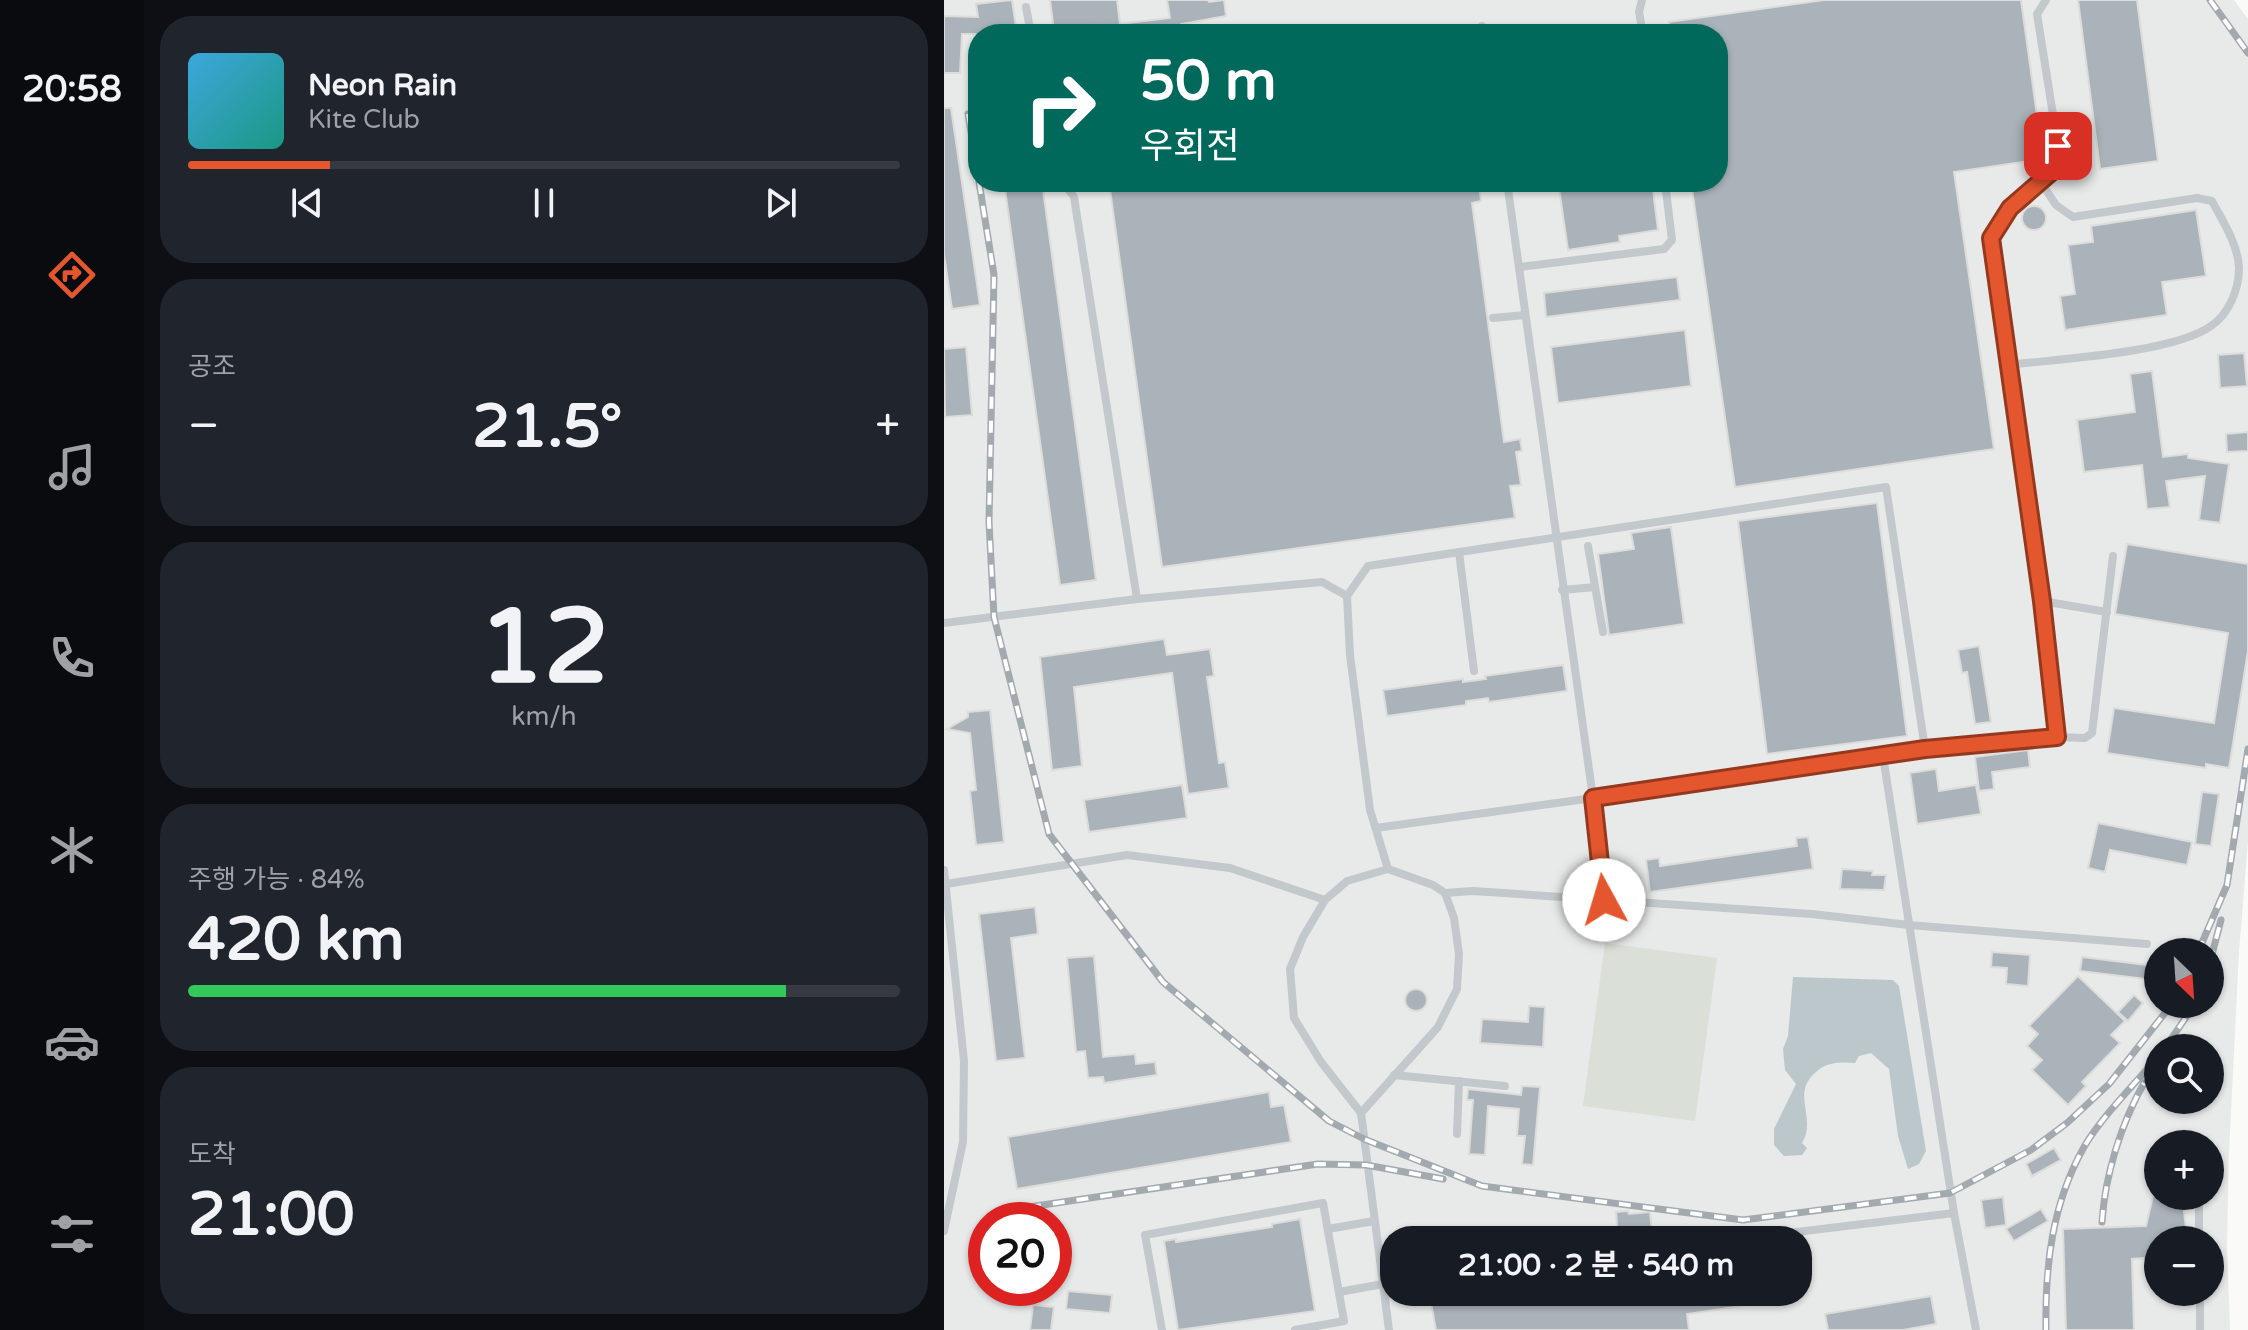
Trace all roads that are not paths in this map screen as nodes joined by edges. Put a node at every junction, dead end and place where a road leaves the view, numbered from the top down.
1 (1642, 0) edge
2 (2043, 1) edge
3 (1026, 7) dead end
4 (1029, 24) edge
5 (1641, 24) edge
6 (2040, 181) junction
7 (1070, 192) edge
8 (1509, 192) edge
9 (1666, 192) edge
10 (1520, 267) junction
11 (1525, 315) junction
12 (1493, 318) dead end
13 (2008, 365) junction
14 (1555, 537) junction
15 (1588, 546) dead end
16 (1459, 552) junction
17 (2113, 556) dead end
18 (1595, 587) junction
19 (1562, 590) junction
20 (1347, 596) junction
21 (1137, 599) junction
22 (2042, 601) junction
23 (2107, 612) junction
24 (944, 623) edge
25 (1603, 632) dead end
26 (1474, 671) dead end
27 (2057, 737) junction
28 (1925, 749) junction
29 (1883, 756) junction
30 (1593, 798) junction
31 (1376, 828) junction
32 (1388, 869) junction
33 (944, 870) edge
34 (946, 884) edge
35 (1445, 893) junction
36 (1325, 900) junction
37 (1604, 900) junction
38 (1909, 925) junction
39 (2144, 944) edge
40 (1394, 1075) junction
41 (1459, 1081) junction
42 (1505, 1086) dead end
43 (1361, 1113) junction
44 (1457, 1134) dead end
45 (1954, 1213) junction
46 (1374, 1221) junction
47 (1328, 1229) junction
48 (1812, 1230) edge
49 (944, 1231) edge
50 (1380, 1263) edge
51 (1380, 1285) edge
52 (1339, 1292) junction
53 (1386, 1306) edge
54 (2200, 1306) edge
55 (1162, 1330) edge
56 (1295, 1330) edge
57 (1389, 1330) edge
58 (1976, 1330) edge
59 (2200, 1330) edge

1 - 5 lane
2 - 6 lane
3 - 4 lane
6 - 13 lane
6 - 13 lane
7 - 21 lane
8 - 10 lane
9 - 10 lane
10 - 11 lane
11 - 12 lane
11 - 14 lane
13 - 22 lane
14 - 16 lane
14 - 19 lane
14 - 28 lane
15 - 18 lane
16 - 20 lane
16 - 26 lane
17 - 23 lane
18 - 19 lane
18 - 25 lane
19 - 30 lane
20 - 21 lane
20 - 31 lane
21 - 24 lane
22 - 23 lane
22 - 27 lane
23 - 27 lane
27 - 28 lane
28 - 29 lane
29 - 30 lane
29 - 38 lane
30 - 31 lane
30 - 37 lane
31 - 32 lane
32 - 35 lane
32 - 36 lane
33 - 34 lane
34 - 36 lane
34 - 49 lane
35 - 37 lane
35 - 40 lane
36 - 43 lane
37 - 38 lane
38 - 39 lane
38 - 45 lane
40 - 41 lane
40 - 43 lane
41 - 42 lane
41 - 44 lane
43 - 46 lane
45 - 48 lane
45 - 58 lane
46 - 47 lane
46 - 50 lane
47 - 52 lane
47 - 55 lane
51 - 52 lane
52 - 56 lane
53 - 57 lane
54 - 59 lane

